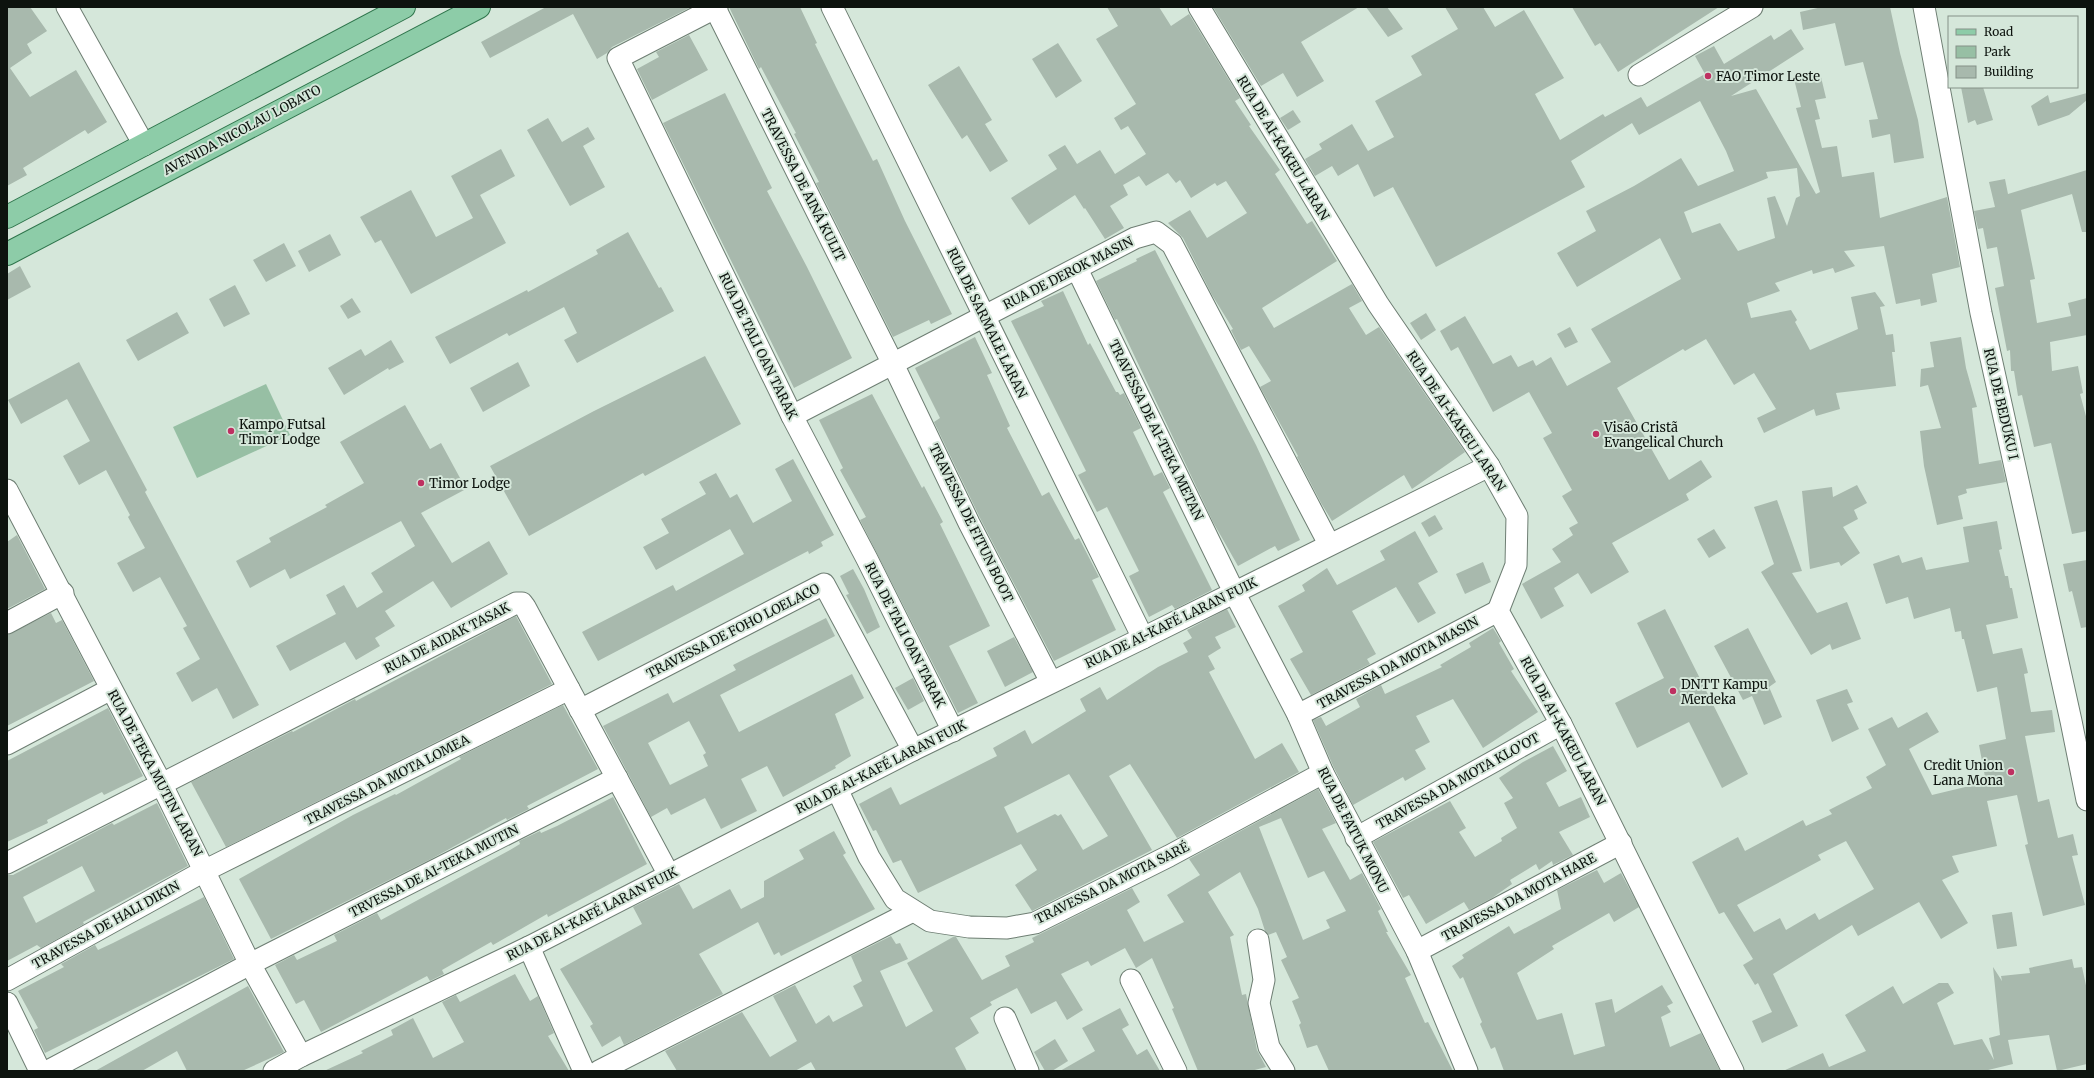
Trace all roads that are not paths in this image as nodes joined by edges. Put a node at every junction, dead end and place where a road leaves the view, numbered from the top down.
1 (67, 7) edge
2 (404, 7) edge
3 (478, 7) edge
4 (832, 7) edge
5 (1199, 7) edge
6 (1752, 7) edge
7 (1924, 7) edge
8 (716, 8) edge
9 (1639, 75) dead end
10 (144, 145) junction
11 (7, 217) edge
12 (7, 254) edge
13 (1077, 269) junction
14 (984, 316) junction
15 (892, 362) junction
16 (792, 416) junction
17 (1489, 466) junction
18 (7, 490) edge
19 (14, 520) edge
20 (1329, 544) junction
21 (1234, 592) junction
22 (62, 593) junction
23 (1498, 611) junction
24 (7, 623) edge
25 (1143, 638) junction
26 (1051, 682) junction
27 (111, 689) junction
28 (569, 689) junction
29 (580, 710) junction
30 (1298, 715) junction
31 (1560, 724) junction
32 (953, 731) junction
33 (7, 744) edge
34 (913, 750) junction
35 (1323, 773) junction
36 (617, 778) junction
37 (161, 783) junction
38 (837, 788) junction
39 (2087, 800) edge
40 (1356, 838) junction
41 (1621, 843) junction
42 (7, 863) edge
43 (206, 870) junction
44 (669, 874) junction
45 (913, 911) junction
46 (1258, 940) dead end
47 (529, 947) junction
48 (1417, 951) junction
49 (250, 964) junction
50 (7, 980) edge
51 (1132, 980) dead end
52 (7, 1003) edge
53 (1005, 1018) dead end
54 (301, 1056) junction
55 (40, 1071) edge
56 (48, 1071) edge
57 (274, 1071) edge
58 (585, 1071) edge
59 (599, 1071) edge
60 (1028, 1071) edge
61 (1176, 1071) edge
62 (1284, 1071) edge
63 (1467, 1071) edge
64 (1733, 1071) edge

1 - 10 street
2 - 10 main road
3 - 12 main road, AVENIDA NICOLAU LOBATO
4 - 14 street, RUA DE SARMALE LARAN
5 - 17 street, RUA DE AI-KAKEU LARAN
6 - 9 street
7 - 39 street, RUA DE BEDUKU I
8 - 15 street, TRAVESSA DE AINÁ KULIT
8 - 16 street, RUA DE TALI OAN TARAK
10 - 11 main road
13 - 14 street, RUA DE DEROK MASIN
13 - 20 street, RUA DE DEROK MASIN
13 - 21 street, TRAVESSA DE AI-TEKA METAN
14 - 15 street, RUA DE DEROK MASIN
14 - 25 street, RUA DE SARMALE LARAN
15 - 16 street, RUA DE DEROK MASIN
15 - 26 street, TRAVESSA DE FITUN BOOT
16 - 32 street, RUA DE TALI OAN TARAK
17 - 20 street, RUA DE AI-KAFÉ LARAN FUIK
17 - 23 street, RUA DE AI-KAKEU LARAN
18 - 19 street, RUA DE TEKA MUTIN LARAN
19 - 22 street, RUA DE TEKA MUTIN LARAN
20 - 21 street, RUA DE AI-KAFÉ LARAN FUIK
21 - 25 street, RUA DE AI-KAFÉ LARAN FUIK
21 - 30 street, RUA DE FATUK MONU
22 - 24 street
22 - 27 street, RUA DE TEKA MUTIN LARAN
23 - 30 street, TRAVESSA DA MOTA MASIN
23 - 31 street, RUA DE AI-KAKEU LARAN
25 - 26 street, RUA DE AI-KAFÉ LARAN FUIK
26 - 32 street, RUA DE AI-KAFÉ LARAN FUIK
27 - 33 street
27 - 37 street, RUA DE TEKA MUTIN LARAN
28 - 29 street, RUA DE AIDAK TASAK
28 - 37 street, RUA DE AIDAK TASAK
28 - 43 street, TRAVESSA DA MOTA LOMEA
29 - 34 street, TRAVESSA DE FOHO LOELACO
29 - 36 street, RUA DE AIDAK TASAK
30 - 35 street, RUA DE FATUK MONU
31 - 40 street, TRAVESSA DA MOTA KLO’OT
31 - 41 street, RUA DE AI-KAKEU LARAN
32 - 34 street, RUA DE AI-KAFÉ LARAN FUIK
34 - 38 street, RUA DE AI-KAFÉ LARAN FUIK
35 - 40 street, RUA DE FATUK MONU
35 - 45 street, TRAVESSA DA MOTA SARÉ
36 - 44 street, RUA DE AIDAK TASAK
36 - 49 street, TRVESSA DE AI-TEKA MUTIN
37 - 42 street
37 - 43 street, RUA DE TEKA MUTIN LARAN
38 - 44 street, RUA DE AI-KAFÉ LARAN FUIK
38 - 45 street, TRAVESSA DA MOTA SARÉ
40 - 48 street, RUA DE FATUK MONU
41 - 48 street, TRAVESSA DA MOTA HARE
41 - 64 street, RUA DE AI-KAKEU LARAN
43 - 49 street, RUA DE TEKA MUTIN LARAN
43 - 50 street, TRAVESSA DE HALI DIKIN
44 - 47 street, RUA DE AI-KAFÉ LARAN FUIK
45 - 59 street
46 - 62 street
47 - 54 street, RUA DE AI-KAFÉ LARAN FUIK
47 - 58 street
48 - 63 street, RUA DE FATUK MONU
49 - 54 street, RUA DE TEKA MUTIN LARAN
49 - 56 street, TRVESSA DE AI-TEKA MUTIN
51 - 61 street
52 - 55 street
53 - 60 street
54 - 57 street, RUA DE AI-KAFÉ LARAN FUIK

